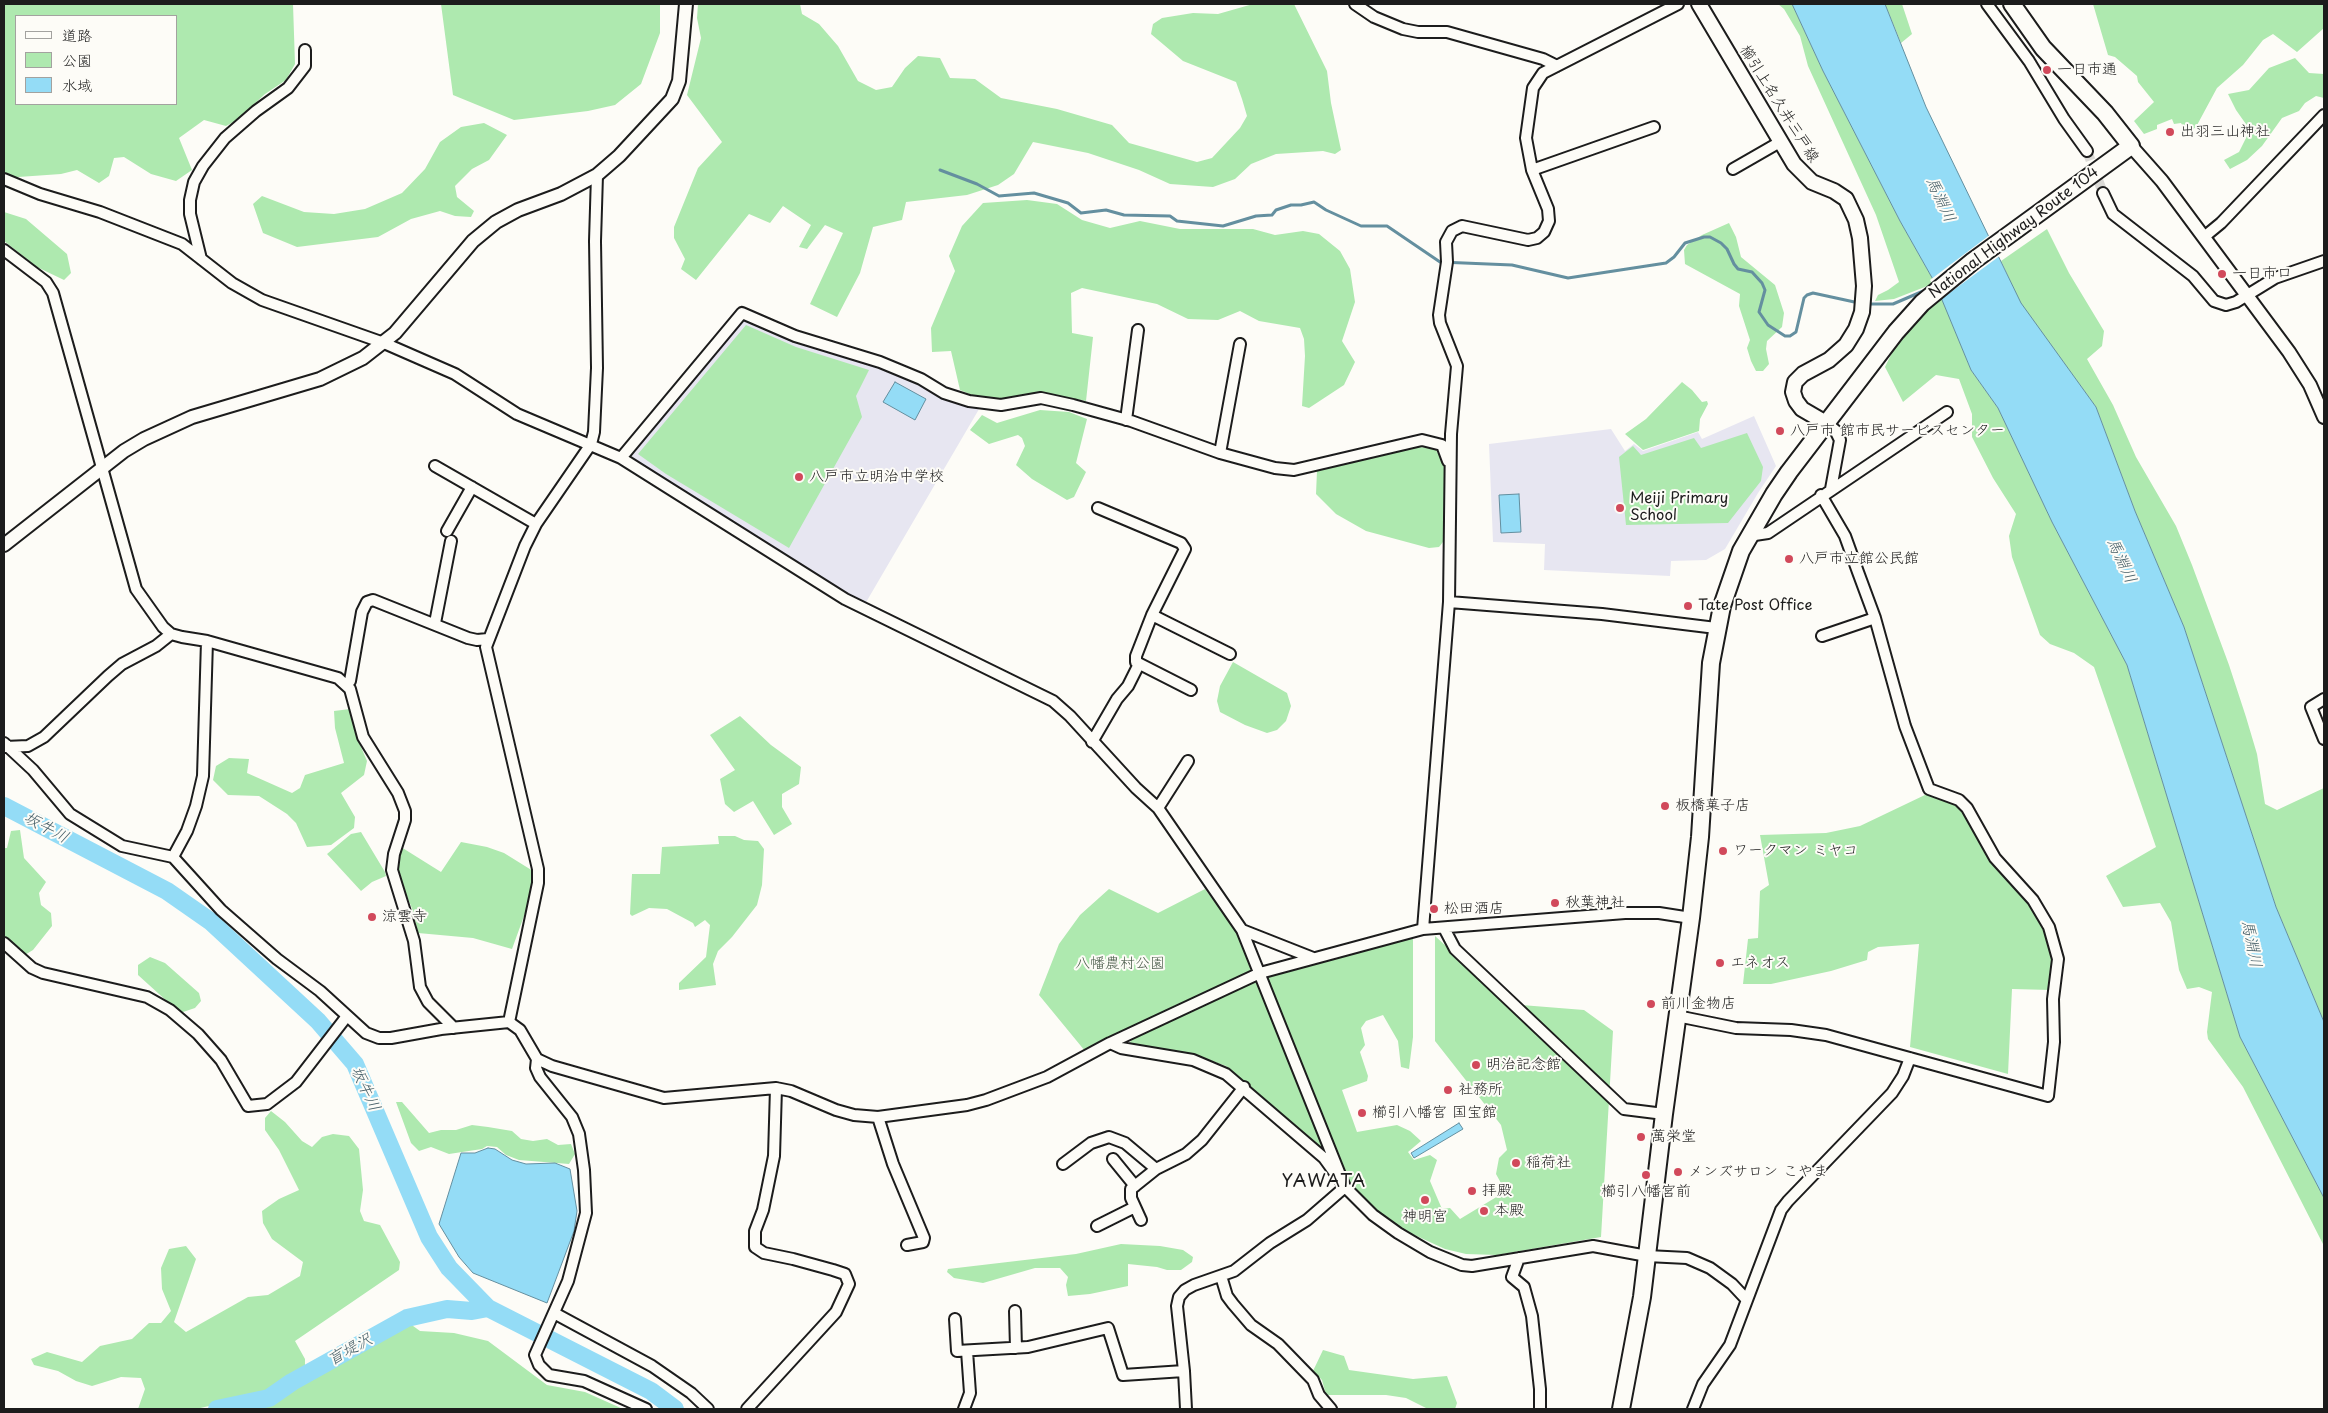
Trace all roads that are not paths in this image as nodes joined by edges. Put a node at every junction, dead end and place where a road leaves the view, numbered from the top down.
1 (686, 4) edge
2 (1355, 4) edge
3 (1678, 4) edge
4 (1699, 4) edge
5 (1988, 4) edge
6 (2012, 4) edge
7 (305, 50) dead end
8 (1557, 66) junction
9 (2324, 115) edge
10 (1654, 127) dead end
11 (1780, 142) junction
12 (2131, 146) junction
13 (2087, 151) tunnel mouth
14 (1734, 169) dead end
15 (1532, 170) junction
16 (597, 176) junction
17 (4, 179) edge
18 (2103, 193) tunnel mouth
19 (2204, 237) junction
20 (4, 250) edge
21 (201, 260) junction
22 (2324, 261) edge
23 (2247, 294) junction
24 (1138, 330) dead end
25 (384, 344) junction
26 (1240, 344) dead end
27 (1947, 412) dead end
28 (2324, 417) edge
29 (1126, 420) junction
30 (1826, 424) junction
31 (591, 444) junction
32 (1220, 453) junction
33 (621, 458) junction
34 (435, 466) dead end
35 (1450, 467) junction
36 (103, 468) junction
37 (472, 487) junction
38 (1831, 490) junction
39 (1822, 496) junction
40 (1098, 508) dead end
41 (536, 524) junction
42 (1748, 536) junction
43 (4, 545) edge
44 (1449, 602) junction
45 (1152, 615) junction
46 (1875, 618) junction
47 (435, 623) junction
48 (1716, 628) junction
49 (171, 634) junction
50 (1822, 636) dead end
51 (488, 639) junction
52 (207, 641) junction
53 (1230, 654) dead end
54 (1139, 664) junction
55 (347, 684) junction
56 (1191, 690) dead end
57 (2324, 700) edge
58 (2324, 739) edge
59 (1092, 742) junction
60 (5, 745) edge
61 (1188, 761) dead end
62 (1158, 808) junction
63 (173, 857) junction
64 (1691, 918) junction
65 (1444, 928) junction
66 (1423, 929) junction
67 (1242, 930) junction
68 (4, 943) edge
69 (1313, 958) junction
70 (1260, 972) junction
71 (348, 1016) junction
72 (1677, 1016) junction
73 (509, 1022) junction
74 (454, 1028) junction
75 (1110, 1043) junction
76 (1910, 1058) junction
77 (537, 1059) junction
78 (1244, 1087) junction
79 (776, 1088) junction
80 (1664, 1114) junction
81 (878, 1117) junction
82 (1113, 1159) dead end
83 (1063, 1164) dead end
84 (1156, 1169) junction
85 (1135, 1186) junction
86 (1345, 1187) junction
87 (1136, 1207) junction
88 (1141, 1220) dead end
89 (1097, 1226) dead end
90 (907, 1245) dead end
91 (1647, 1256) junction
92 (1519, 1258) junction
93 (1220, 1276) junction
94 (1747, 1300) junction
95 (1015, 1311) dead end
96 (554, 1313) junction
97 (955, 1319) dead end
98 (1016, 1348) junction
99 (967, 1351) junction
100 (1184, 1371) junction
101 (646, 1409) edge
102 (708, 1409) edge
103 (747, 1409) edge
104 (964, 1409) edge
105 (1186, 1409) edge
106 (1331, 1409) edge
107 (1540, 1409) edge
108 (1621, 1409) edge
109 (1694, 1409) edge

1 - 16 street
2 - 8 street
3 - 8 street
4 - 11 main road, 櫛引上名久井三戸線
5 - 13 street
6 - 12 highway
7 - 21 street
8 - 15 street
9 - 19 street
10 - 15 street
11 - 14 street
11 - 30 main road, 櫛引上名久井三戸線
12 - 19 street
12 - 30 highway, National Highway Route 104
15 - 35 street
16 - 25 street
16 - 31 street
17 - 21 street
18 - 23 street
19 - 23 street
20 - 36 street
21 - 25 street
22 - 23 street
23 - 28 street
24 - 29 street
25 - 31 street
25 - 36 street
26 - 32 street
27 - 38 street
29 - 32 street
29 - 33 street
30 - 38 street
30 - 42 highway, National Highway Route 104
31 - 33 street
31 - 41 street
32 - 35 street
33 - 59 street
34 - 37 street
35 - 44 street
36 - 43 street
36 - 49 street
37 - 41 street
37 - 47 street
38 - 39 street
39 - 42 street
39 - 46 street
40 - 45 street
41 - 51 street
42 - 48 highway, National Highway Route 104
44 - 48 street
44 - 66 street
45 - 53 street
45 - 54 street
46 - 50 street
46 - 76 street
47 - 51 street
47 - 55 street
48 - 64 highway, National Highway Route 104
49 - 52 street
49 - 60 street
51 - 73 street
52 - 55 street
52 - 63 street
54 - 56 street
54 - 59 street
55 - 74 street
57 - 58 street
59 - 62 street
60 - 63 street
61 - 62 street
62 - 67 street
63 - 71 street
64 - 65 street
64 - 72 highway, National Highway Route 104
65 - 66 street
65 - 80 street
66 - 69 street
67 - 69 street
67 - 70 street
68 - 71 street
69 - 70 street
70 - 75 street
70 - 86 street
71 - 74 street
72 - 76 street
72 - 80 highway, National Highway Route 104
73 - 74 street
73 - 77 street
75 - 78 street
75 - 81 street
76 - 94 street
77 - 79 street
77 - 96 street
78 - 84 street
78 - 86 street
79 - 81 street
79 - 103 street
80 - 91 highway, National Highway Route 104
81 - 90 street
82 - 85 street
83 - 84 street
84 - 85 street
85 - 87 street
86 - 92 street
86 - 93 street
87 - 88 street
87 - 89 street
91 - 92 street
91 - 94 street
91 - 108 highway, National Highway Route 104
92 - 107 street
93 - 100 street
93 - 106 street
94 - 109 street
95 - 98 street
96 - 101 street
96 - 102 street
97 - 99 street
98 - 99 street
98 - 100 street
99 - 104 street
100 - 105 street

